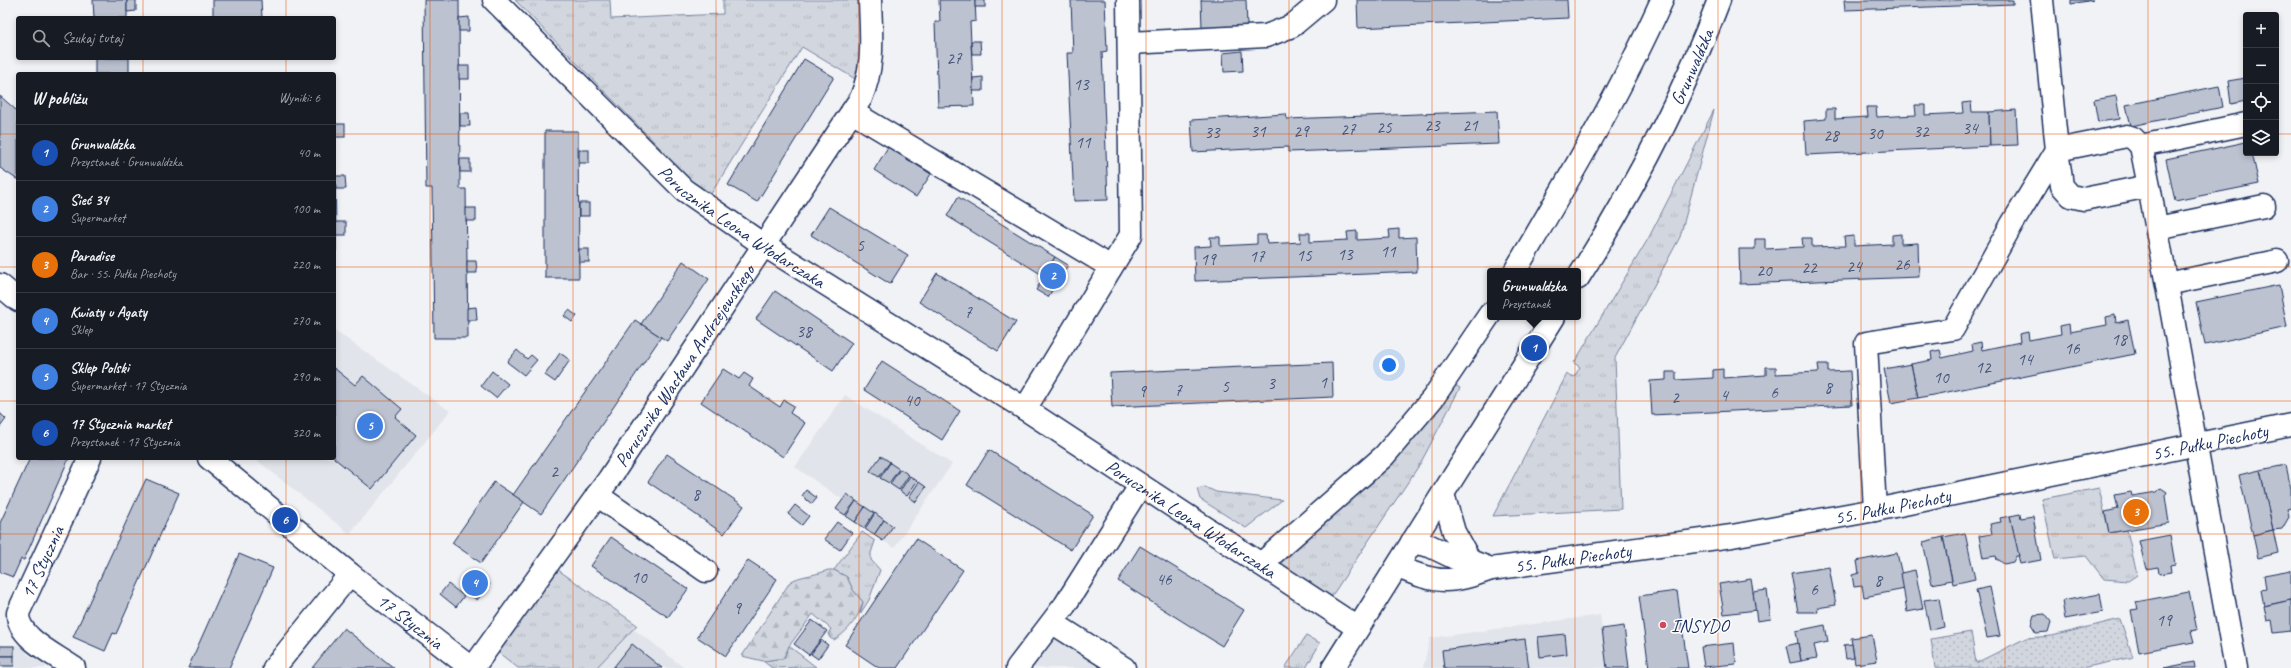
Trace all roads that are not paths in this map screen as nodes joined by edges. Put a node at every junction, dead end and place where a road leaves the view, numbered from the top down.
1 (494, 0) edge
2 (870, 0) edge
3 (1128, 0) edge
4 (1323, 0) edge
5 (1662, 0) edge
6 (1719, 0) edge
7 (2042, 0) edge
8 (1129, 43) junction
9 (852, 112) junction
10 (2243, 125) edge
11 (2141, 146) junction
12 (2057, 150) junction
13 (2149, 186) junction
14 (2264, 206) dead end
15 (2157, 228) junction
16 (765, 246) junction
17 (2277, 261) dead end
18 (1111, 267) junction
19 (1517, 268) edge
20 (1581, 273) edge
21 (2167, 284) junction
22 (0, 285) edge
23 (16, 298) edge
24 (1487, 318) edge
25 (1552, 320) edge
26 (1025, 409) junction
27 (2291, 424) edge
28 (2195, 445) junction
29 (89, 460) edge
30 (211, 460) edge
31 (1140, 486) junction
32 (1443, 494) junction
33 (597, 495) junction
34 (1875, 510) junction
35 (1412, 542) junction
36 (1470, 561) junction
37 (1261, 564) junction
38 (1398, 567) junction
39 (1491, 569) junction
40 (706, 571) dead end
41 (350, 574) junction
42 (1053, 623) junction
43 (1358, 628) junction
44 (74, 668) edge
45 (274, 668) edge
46 (472, 668) edge
47 (1017, 668) edge
48 (1124, 668) edge
49 (1333, 668) edge
50 (2236, 668) edge

1 - 16 street, Porucznika Leona Włodarczaka
2 - 9 street, Porucznika Wacława Andrzejewskiego
3 - 8 street
4 - 8 street
5 - 19 street
6 - 20 street, Grunwaldzka
7 - 12 street
8 - 18 street
9 - 16 street, Porucznika Wacława Andrzejewskiego
9 - 18 street
10 - 11 street
11 - 12 street
11 - 13 street
12 - 13 street
12 - 34 street
13 - 15 street
14 - 15 street
15 - 21 street
16 - 26 street, Porucznika Leona Włodarczaka
16 - 33 street, Porucznika Wacława Andrzejewskiego
17 - 21 street
18 - 26 street
21 - 28 street
22 - 23 street
24 - 37 street
25 - 32 street
26 - 31 street, Porucznika Leona Włodarczaka
27 - 28 street, 55. Pułku Piechoty
28 - 34 street, 55. Pułku Piechoty
28 - 50 street
29 - 44 street, 17 Stycznia
30 - 41 street, 17 Stycznia
31 - 37 street, Porucznika Leona Włodarczaka
31 - 42 street
32 - 35 street
32 - 36 street
33 - 40 street
33 - 46 street, Porucznika Wacława Andrzejewskiego
34 - 39 street, 55. Pułku Piechoty
35 - 36 street, 55. Pułku Piechoty
35 - 38 street
36 - 39 street, 55. Pułku Piechoty
37 - 43 street, Porucznika Leona Włodarczaka
38 - 39 street, 55. Pułku Piechoty
38 - 43 street
41 - 45 street
41 - 46 street, 17 Stycznia
42 - 47 street
42 - 48 street
43 - 49 street

